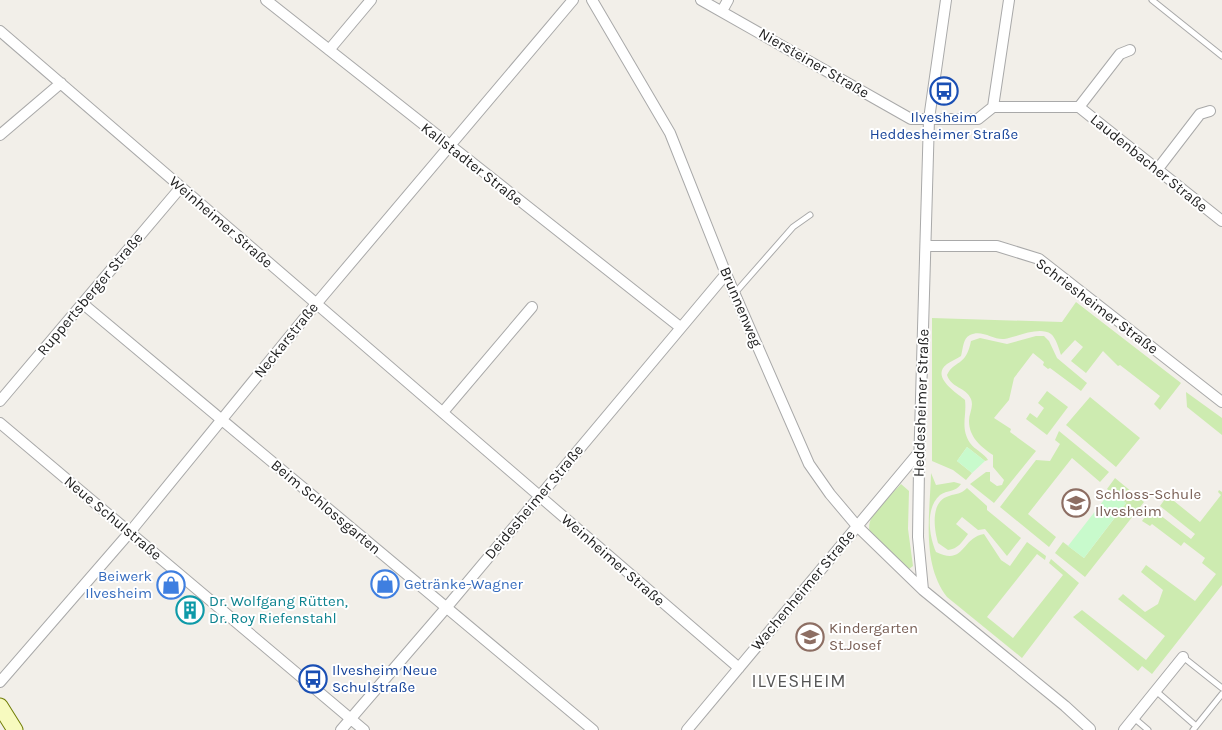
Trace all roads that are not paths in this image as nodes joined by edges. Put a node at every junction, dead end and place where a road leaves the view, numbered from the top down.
1 (266, 0) edge
2 (371, 0) edge
3 (573, 0) edge
4 (592, 0) edge
5 (701, 0) edge
6 (728, 0) edge
7 (946, 0) edge
8 (1010, 0) edge
9 (1152, 0) edge
10 (722, 11) junction
11 (0, 31) edge
12 (329, 50) junction
13 (1130, 50) dead end
14 (1222, 56) edge
15 (61, 84) junction
16 (993, 107) junction
17 (1079, 107) junction
18 (1210, 111) dead end
19 (929, 119) junction
20 (0, 135) edge
21 (450, 147) junction
22 (1157, 170) junction
23 (181, 187) junction
24 (810, 215) dead end
25 (1222, 221) edge
26 (927, 246) junction
27 (726, 274) junction
28 (734, 293) junction
29 (82, 303) junction
30 (316, 304) junction
31 (532, 306) dead end
32 (680, 328) junction
33 (0, 401) edge
34 (1222, 402) edge
35 (443, 412) junction
36 (222, 419) junction
37 (0, 423) edge
38 (920, 451) junction
39 (539, 496) junction
40 (857, 526) junction
41 (130, 532) junction
42 (923, 590) junction
43 (446, 608) junction
44 (1183, 657) joint
45 (738, 668) junction
46 (0, 682) edge
47 (1222, 688) edge
48 (1155, 691) junction
49 (1222, 694) edge
50 (0, 706) edge
51 (1134, 718) junction
52 (351, 719) junction
53 (1194, 728) edge
54 (15, 730) edge
55 (341, 730) edge
56 (364, 730) edge
57 (593, 730) edge
58 (687, 730) edge
59 (1093, 730) edge
60 (1124, 730) edge
61 (1148, 730) edge

1 - 12 street, Kallstadter Straße
2 - 12 street
3 - 21 street, Neckarstraße
4 - 27 street, Brunnenweg
5 - 10 street, Niersteiner Straße
6 - 10 street
7 - 19 street, Heddesheimer Straße
8 - 16 street
9 - 14 lane
10 - 19 street, Niersteiner Straße
11 - 15 street, Weinheimer Straße
12 - 21 street, Kallstadter Straße
13 - 17 street
15 - 20 street
15 - 23 street, Weinheimer Straße
16 - 17 street, Laudenbacher Straße
16 - 19 street, Laudenbacher Straße
17 - 22 street, Laudenbacher Straße
18 - 22 street
19 - 26 street, Heddesheimer Straße
21 - 30 street, Neckarstraße
21 - 32 street, Kallstadter Straße
22 - 25 street, Laudenbacher Straße
23 - 29 street, Ruppertsberger Straße
23 - 30 street, Weinheimer Straße
24 - 28 lane
26 - 34 street, Schriesheimer Straße
26 - 38 street, Heddesheimer Straße
27 - 28 street, Brunnenweg
27 - 32 street, Deidesheimer Straße
28 - 40 street, Brunnenweg
29 - 33 street, Ruppertsberger Straße
29 - 36 street, Beim Schlossgarten
30 - 35 street, Weinheimer Straße
30 - 36 street, Neckarstraße
31 - 35 street
32 - 39 street, Deidesheimer Straße
35 - 39 street, Weinheimer Straße
36 - 41 street, Neckarstraße
36 - 43 street, Beim Schlossgarten
37 - 41 street, Neue Schulstraße
38 - 40 street, Wachenheimer Straße
38 - 42 street, Heddesheimer Straße
39 - 43 street, Deidesheimer Straße
39 - 45 street, Weinheimer Straße
40 - 42 street, Brunnenweg
40 - 45 street, Wachenheimer Straße
41 - 46 street, Neckarstraße
41 - 52 street, Neue Schulstraße
42 - 59 street
43 - 52 street, Deidesheimer Straße
43 - 57 street, Beim Schlossgarten
44 - 47 lane
44 - 48 street
45 - 58 street, Wachenheimer Straße
48 - 51 street
48 - 53 lane
49 - 53 lane
50 - 54 main road
51 - 60 street
51 - 61 lane
52 - 55 street, Deidesheimer Straße
52 - 56 street, Neue Schulstraße

